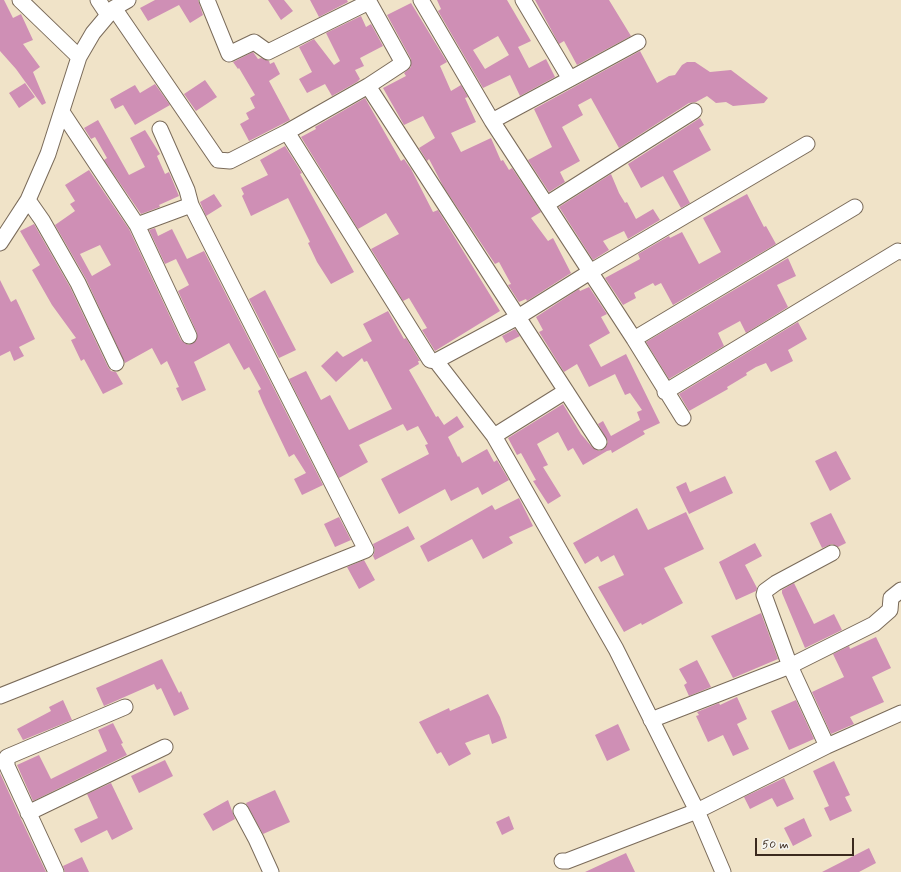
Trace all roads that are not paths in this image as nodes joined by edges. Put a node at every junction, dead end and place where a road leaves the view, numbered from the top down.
1 (20, 0) edge
2 (98, 0) edge
3 (128, 0) edge
4 (207, 0) edge
5 (421, 0) edge
6 (523, 0) edge
7 (369, 1) edge
8 (111, 11) junction
9 (638, 42) dead end
10 (79, 57) junction
11 (570, 79) junction
12 (368, 86) junction
13 (694, 111) dead end
14 (62, 112) junction
15 (492, 121) junction
16 (160, 129) dead end
17 (287, 132) junction
18 (807, 144) dead end
19 (28, 200) junction
20 (547, 204) junction
21 (191, 205) junction
22 (855, 206) dead end
23 (137, 225) junction
24 (0, 243) edge
25 (901, 252) edge
26 (590, 272) junction
27 (518, 318) junction
28 (188, 336) dead end
29 (634, 339) junction
30 (436, 361) junction
31 (116, 363) dead end
32 (566, 391) junction
33 (665, 392) junction
34 (683, 418) dead end
35 (494, 436) junction
36 (599, 442) dead end
37 (832, 553) dead end
38 (901, 590) edge
39 (790, 666) junction
40 (0, 696) edge
41 (125, 707) dead end
42 (901, 712) edge
43 (651, 720) junction
44 (827, 746) junction
45 (164, 747) dead end
46 (241, 811) dead end
47 (697, 811) junction
48 (28, 813) junction
49 (562, 861) dead end
50 (56, 872) edge
51 (271, 872) edge
52 (723, 872) edge

1 - 10 street
2 - 8 street
3 - 8 street
4 - 7 street
5 - 15 street
6 - 11 street
7 - 12 street
8 - 10 street
8 - 17 street
9 - 11 street
10 - 14 street
11 - 15 street
12 - 17 street
12 - 27 street
13 - 20 street
14 - 19 street
14 - 23 street
15 - 20 street
16 - 21 street
17 - 30 street
18 - 26 street
19 - 24 street
19 - 31 street
20 - 26 street
21 - 23 street
21 - 40 street
22 - 29 street
23 - 28 street
25 - 33 street
26 - 27 street
26 - 29 street
27 - 30 street
27 - 32 street
29 - 33 street
30 - 35 street
32 - 35 street
32 - 36 street
33 - 34 street
35 - 43 street
37 - 39 street
38 - 39 street
39 - 43 street
39 - 44 street
41 - 48 street
42 - 44 street
43 - 47 street
44 - 47 street
45 - 48 street
46 - 51 street
47 - 49 street
47 - 52 street
48 - 50 street

